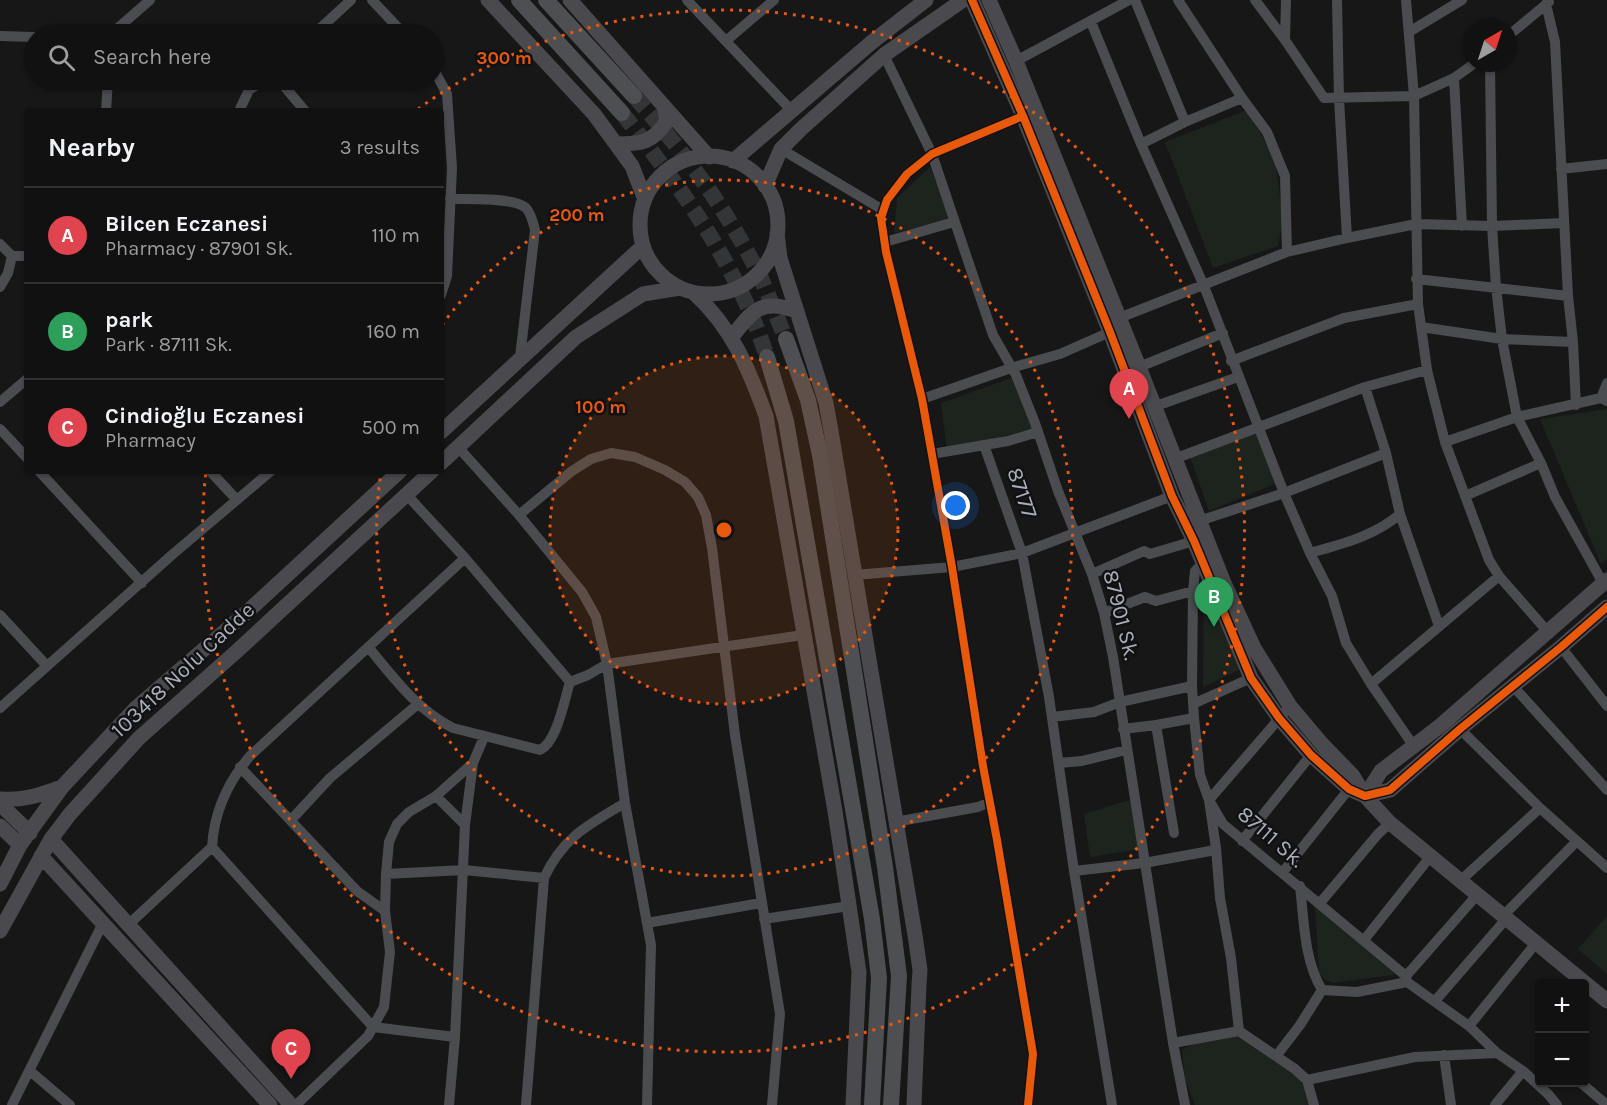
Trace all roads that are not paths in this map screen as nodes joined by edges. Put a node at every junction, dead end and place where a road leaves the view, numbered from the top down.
1 (150, 0) edge
2 (351, 0) edge
3 (372, 0) edge
4 (488, 0) edge
5 (519, 0) edge
6 (546, 0) edge
7 (570, 0) edge
8 (687, 0) edge
9 (774, 0) edge
10 (926, 0) edge
11 (963, 0) edge
12 (972, 0) edge
13 (989, 0) edge
14 (1129, 0) edge
15 (1135, 0) edge
16 (1178, 0) edge
17 (1255, 0) edge
18 (1286, 0) edge
19 (1336, 0) edge
20 (1406, 0) edge
21 (1462, 0) edge
22 (1549, 2) edge
23 (1091, 22) junction
24 (122, 24) edge
25 (325, 24) edge
26 (395, 24) edge
27 (1517, 29) edge
28 (1409, 32) junction
29 (0, 36) edge
30 (24, 37) edge
31 (727, 40) junction
32 (1285, 40) junction
33 (884, 55) junction
34 (1016, 61) junction
35 (1463, 71) edge
36 (1490, 72) edge
37 (1454, 78) junction
38 (444, 88) edge
39 (107, 90) edge
40 (249, 90) edge
41 (287, 90) edge
42 (634, 96) tunnel mouth
43 (1414, 96) junction
44 (1242, 98) junction
45 (1339, 99) junction
46 (663, 105) junction
47 (106, 108) edge
48 (240, 108) edge
49 (302, 108) edge
50 (791, 110) junction
51 (622, 113) tunnel mouth
52 (1023, 116) junction
53 (1185, 122) junction
54 (617, 144) junction
55 (1141, 144) junction
56 (781, 149) junction
57 (932, 154) junction
58 (709, 157) junction
59 (733, 161) junction
60 (1607, 164) edge
61 (1561, 169) junction
62 (765, 186) junction
63 (644, 197) junction
64 (450, 199) junction
65 (883, 210) junction
66 (954, 222) junction
67 (1416, 224) junction
68 (1564, 224) junction
69 (1462, 226) junction
70 (1492, 226) junction
71 (777, 234) junction
72 (1347, 238) junction
73 (885, 242) junction
74 (0, 244) edge
75 (643, 246) junction
76 (1287, 252) junction
77 (12, 256) junction
78 (24, 256) edge
79 (1416, 279) junction
80 (444, 286) edge
81 (1204, 286) junction
82 (1496, 287) junction
83 (0, 288) edge
84 (687, 290) junction
85 (1568, 296) junction
86 (1418, 304) junction
87 (796, 311) junction
88 (1119, 318) junction
89 (1421, 327) junction
90 (1110, 332) junction
91 (1223, 333) junction
92 (732, 337) junction
93 (786, 339) tunnel mouth
94 (1502, 339) junction
95 (1573, 342) junction
96 (520, 357) junction
97 (766, 357) tunnel mouth
98 (1232, 361) junction
99 (1139, 367) junction
100 (1011, 368) junction
101 (1427, 370) junction
102 (1238, 377) junction
103 (24, 382) edge
104 (1607, 383) edge
105 (1365, 387) junction
106 (922, 399) junction
107 (1604, 400) edge
108 (0, 402) edge
109 (1576, 405) junction
110 (1153, 407) junction
111 (1518, 417) junction
112 (444, 426) edge
113 (1258, 427) junction
114 (0, 429) edge
115 (1038, 432) junction
116 (1445, 442) junction
117 (984, 446) junction
118 (458, 447) junction
119 (1386, 453) junction
120 (932, 454) junction
121 (24, 455) edge
122 (1174, 459) junction
123 (444, 460) edge
124 (1541, 463) junction
125 (42, 474) edge
126 (213, 474) edge
127 (267, 474) edge
128 (397, 474) edge
129 (429, 474) edge
130 (406, 494) junction
131 (1284, 494) junction
132 (1173, 496) junction
133 (1465, 496) junction
134 (237, 500) junction
135 (1400, 514) junction
136 (519, 515) junction
137 (1198, 521) junction
138 (1076, 534) junction
139 (1194, 542) junction
140 (1022, 553) junction
141 (1310, 553) junction
142 (465, 558) junction
143 (1203, 563) junction
144 (952, 567) junction
145 (1092, 574) junction
146 (854, 575) junction
147 (1499, 576) junction
148 (1605, 581) edge
149 (142, 583) junction
150 (1194, 591) junction
151 (1607, 607) edge
152 (1104, 613) junction
153 (0, 615) edge
154 (1439, 626) junction
155 (1548, 632) junction
156 (803, 635) junction
157 (723, 647) junction
158 (1561, 647) junction
159 (369, 648) junction
160 (607, 664) junction
161 (47, 666) junction
162 (1251, 678) junction
163 (570, 682) junction
164 (1371, 684) junction
165 (1192, 686) junction
166 (1513, 686) junction
167 (1120, 702) junction
168 (418, 704) junction
169 (1193, 704) junction
170 (1290, 706) junction
171 (1607, 706) edge
172 (0, 708) edge
173 (1052, 717) junction
174 (1194, 718) junction
175 (1279, 718) junction
176 (1156, 725) junction
177 (1123, 729) junction
178 (1460, 729) junction
179 (484, 737) junction
180 (1413, 745) junction
181 (1126, 750) junction
182 (1311, 755) junction
183 (474, 763) junction
184 (1059, 763) junction
185 (240, 767) junction
186 (62, 787) junction
187 (1349, 789) junction
188 (1607, 790) edge
189 (436, 796) junction
190 (1365, 796) junction
191 (0, 799) edge
192 (1209, 800) junction
193 (990, 802) junction
194 (625, 803) junction
195 (0, 804) edge
196 (1540, 808) junction
197 (291, 820) junction
198 (895, 822) junction
199 (1390, 824) junction
200 (465, 825) junction
201 (0, 826) edge
202 (30, 833) junction
203 (1174, 833) dead end
204 (51, 839) junction
205 (1242, 842) junction
206 (1576, 842) junction
207 (20, 845) junction
208 (212, 847) junction
209 (1216, 848) junction
210 (41, 856) junction
211 (0, 857) edge
212 (1430, 857) junction
213 (1144, 863) junction
214 (1607, 868) edge
215 (464, 870) junction
216 (1074, 871) junction
217 (1282, 873) junction
218 (386, 874) junction
219 (543, 878) junction
220 (2, 880) edge
221 (1460, 881) junction
222 (1300, 886) junction
223 (1477, 895) junction
224 (761, 903) junction
225 (1320, 903) junction
226 (849, 906) junction
227 (385, 911) junction
228 (1504, 918) junction
229 (764, 919) junction
230 (103, 923) junction
231 (647, 923) junction
232 (128, 925) junction
233 (0, 931) edge
234 (1364, 940) junction
235 (1536, 943) junction
236 (1406, 979) junction
237 (1322, 990) junction
238 (1435, 1001) junction
239 (1607, 1001) edge
240 (1469, 1026) junction
241 (373, 1027) junction
242 (1239, 1031) junction
243 (456, 1036) junction
244 (1173, 1043) junction
245 (1497, 1053) junction
246 (1277, 1055) junction
247 (1444, 1055) junction
248 (30, 1071) junction
249 (1523, 1071) junction
250 (1307, 1080) junction
251 (1585, 1087) edge
252 (12, 1105) edge
253 (70, 1105) edge
254 (270, 1105) edge
255 (291, 1105) edge
256 (296, 1105) edge
257 (449, 1105) edge
258 (526, 1105) edge
259 (648, 1105) edge
260 (772, 1105) edge
261 (853, 1105) edge
262 (872, 1105) edge
263 (891, 1105) edge
264 (914, 1105) edge
265 (1028, 1105) edge
266 (1112, 1105) edge
267 (1185, 1105) edge
268 (1314, 1105) edge
269 (1451, 1105) edge
270 (1495, 1105) edge
271 (1555, 1105) edge
272 (1607, 1105) edge

1 - 24 street
2 - 25 street
3 - 26 street
4 - 54 street
5 - 51 main road
6 - 42 main road
7 - 46 street
8 - 31 street
9 - 31 street
10 - 50 street
11 - 33 street
12 - 52 street
13 - 34 street
14 - 23 street
15 - 53 street
16 - 44 street
17 - 32 street
18 - 32 street
19 - 45 street
20 - 28 street
21 - 28 street
22 - 27 street
22 - 61 street
23 - 34 street
23 - 55 street
28 - 43 street
29 - 30 street
31 - 50 street
32 - 45 street
33 - 56 street
33 - 57 street, 87901 Sk.
34 - 88 street
35 - 37 street
36 - 70 street
37 - 43 street
37 - 69 street
38 - 64 street
39 - 47 street
40 - 48 street
41 - 49 street
43 - 45 street
43 - 67 street
44 - 53 street
44 - 76 street
45 - 72 street
46 - 54 street
46 - 58 street
50 - 59 street
52 - 57 street
52 - 90 street
53 - 55 street
54 - 63 street
55 - 81 street
56 - 62 street
56 - 65 street
57 - 65 street
57 - 66 street, 87901 Sk.
58 - 59 street
58 - 63 street
59 - 62 street
60 - 61 street
61 - 68 street
62 - 71 street
63 - 75 street
64 - 80 street
64 - 96 street
65 - 73 street
66 - 73 street
66 - 100 street, 87901 Sk.
67 - 69 street
67 - 72 street
67 - 79 street
68 - 70 street
68 - 85 street
69 - 70 street
70 - 82 street
71 - 84 street
71 - 87 street
72 - 76 street
73 - 106 street
74 - 77 street
75 - 84 street
75 - 96 street
76 - 81 street
77 - 78 street
77 - 83 street
79 - 82 street
79 - 86 street
81 - 88 street
81 - 91 street
82 - 85 street
82 - 94 street
84 - 92 street
84 - 118 street
85 - 95 street
86 - 89 street
86 - 98 street
87 - 92 street
87 - 146 street
88 - 99 street
89 - 94 street
89 - 101 street
90 - 100 street
90 - 132 street
91 - 98 street
91 - 99 street
92 - 156 street
93 - 263 main road
94 - 95 street
94 - 111 street
95 - 109 street
96 - 112 street
97 - 262 main road
98 - 102 street
99 - 110 street
100 - 106 street
100 - 115 street, 87901 Sk.
101 - 105 street
101 - 116 street
102 - 110 street
102 - 113 street
103 - 108 street
104 - 107 street
105 - 113 street
105 - 119 street
106 - 120 street
107 - 109 street
109 - 111 street
110 - 122 street
111 - 116 street
111 - 124 street
113 - 122 street
113 - 131 street
114 - 121 street
115 - 117 street
115 - 138 street, 87901 Sk.
116 - 133 street
117 - 120 street
117 - 140 street, 87177
118 - 123 street
118 - 136 street
119 - 131 street
119 - 135 street
120 - 144 street
122 - 137 street
124 - 133 street
124 - 148 street
125 - 149 street
126 - 134 street
127 - 134 street
128 - 186 street
129 - 130 street, 103418 Nolu Cadde
130 - 142 street
130 - 204 street, 103418 Nolu Cadde
131 - 137 street
131 - 141 street
132 - 138 street
132 - 139 street
133 - 147 street
134 - 149 street
135 - 141 street
135 - 154 street
136 - 157 street
136 - 160 street
137 - 170 street
138 - 140 street
138 - 145 street, 87901 Sk.
139 - 143 street
139 - 145 street
140 - 144 street
140 - 173 street, 87177
141 - 164 street
142 - 159 street
142 - 163 street
143 - 150 street, 87111 Sk.
143 - 162 street
144 - 146 street
144 - 193 street
145 - 152 street, 87901 Sk.
146 - 198 street
147 - 154 street
147 - 155 street
148 - 155 street
149 - 161 street
150 - 152 street
150 - 165 street, 87111 Sk.
151 - 158 street
152 - 167 street, 87901 Sk.
153 - 161 street
154 - 164 street
155 - 180 street
156 - 157 street
156 - 226 street
157 - 160 street
157 - 224 street
158 - 166 street
158 - 171 street
159 - 168 street
159 - 185 street
160 - 163 street
160 - 194 street
161 - 172 street
162 - 169 street
162 - 175 street
163 - 179 street
164 - 180 street
165 - 167 street
165 - 169 street, 87111 Sk.
166 - 178 street
166 - 188 street
167 - 173 street
167 - 177 street, 87901 Sk.
168 - 179 street
168 - 197 street
169 - 174 street, 87111 Sk.
170 - 175 street
170 - 190 street
173 - 184 street, 87177
174 - 176 street
174 - 192 street, 87111 Sk.
175 - 182 street
175 - 192 street
176 - 177 street
176 - 203 street
177 - 181 street, 87901 Sk.
178 - 190 street
178 - 196 street
179 - 183 street
180 - 190 street
181 - 184 street
181 - 213 street, 87901 Sk.
182 - 187 street
182 - 205 street
183 - 189 street
183 - 200 street
184 - 216 street, 87177
185 - 197 street
185 - 208 street
186 - 191 street
186 - 202 street
187 - 190 street
187 - 217 street
189 - 200 street
189 - 218 street
190 - 199 street
192 - 205 street, 87111 Sk.
192 - 209 street
193 - 198 street
193 - 265 street
194 - 219 street
194 - 231 street
195 - 202 street
196 - 206 street
196 - 221 street
197 - 227 street
198 - 264 street
199 - 212 street
199 - 225 street
200 - 215 street
201 - 207 street
202 - 207 street
204 - 210 street, 103418 Nolu Cadde
204 - 232 street
205 - 217 street, 87111 Sk.
206 - 214 street
206 - 228 street
207 - 220 street
208 - 232 street
208 - 241 street
209 - 213 street
209 - 242 street
210 - 230 street
210 - 233 street, 103418 Nolu Cadde
211 - 220 street
212 - 221 street
212 - 234 street
213 - 216 street
213 - 244 street, 87901 Sk.
215 - 218 street
215 - 219 street
215 - 243 street
216 - 266 street, 87177
217 - 222 street, 87111 Sk.
218 - 227 street
219 - 258 street
221 - 223 street
222 - 225 street, 87111 Sk.
222 - 237 street
223 - 228 street
223 - 236 street
224 - 229 street
224 - 231 street
225 - 234 street, 87111 Sk.
226 - 229 street
226 - 261 street
227 - 241 street
228 - 235 street
228 - 238 street
229 - 260 street
230 - 248 street
230 - 254 street
231 - 259 street
232 - 255 street
234 - 236 street, 87111 Sk.
235 - 239 street
235 - 240 street
236 - 237 street
236 - 238 street, 87111 Sk.
237 - 246 street
238 - 240 street, 87111 Sk.
240 - 245 street, 87111 Sk.
241 - 243 street
241 - 256 street
242 - 244 street
242 - 246 street
243 - 257 street
244 - 267 street, 87901 Sk.
245 - 247 street
245 - 249 street, 87111 Sk.
246 - 250 street
247 - 250 street
247 - 269 street
248 - 252 street
248 - 253 street
249 - 270 street
249 - 271 street, 87111 Sk.
250 - 268 street
251 - 272 street

